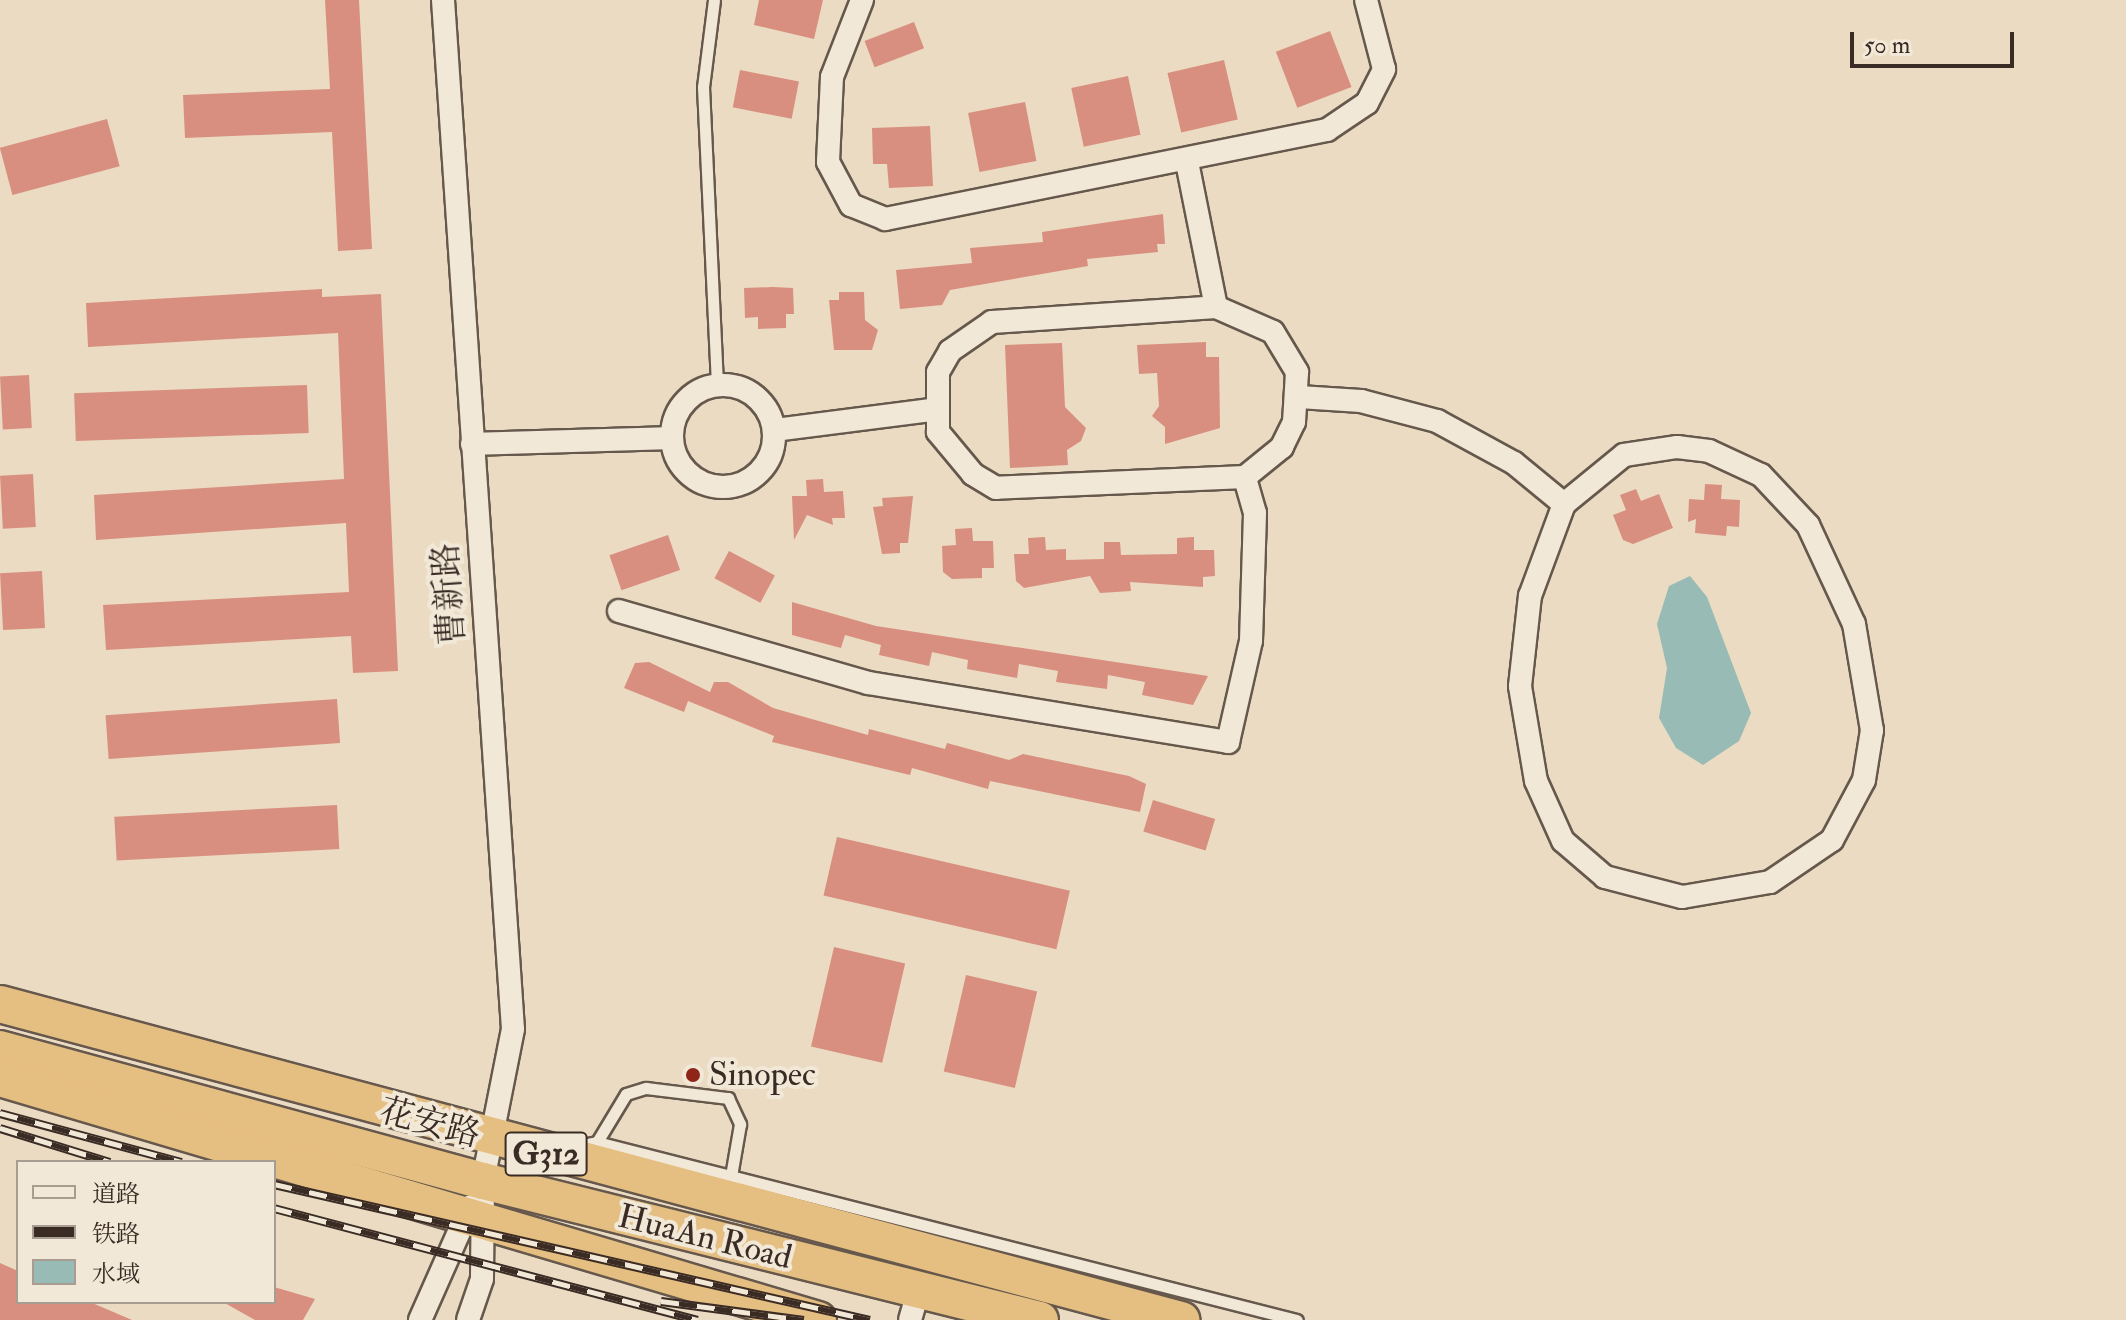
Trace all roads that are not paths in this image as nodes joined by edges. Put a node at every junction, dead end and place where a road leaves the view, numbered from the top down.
1 (443, 0) edge
2 (714, 0) edge
3 (862, 0) edge
4 (1366, 0) edge
5 (1187, 162) junction
6 (1216, 307) junction
7 (717, 385) junction
8 (1299, 397) junction
9 (932, 410) junction
10 (775, 430) junction
11 (671, 438) junction
12 (472, 444) junction
13 (1245, 477) junction
14 (1564, 504) junction
15 (619, 611) dead end
16 (0, 1004) edge
17 (0, 1049) edge
18 (0, 1078) edge
19 (492, 1139) junction
20 (597, 1142) junction
21 (546, 1154) junction
22 (731, 1176) junction
23 (483, 1181) junction
24 (474, 1217) junction
25 (917, 1296) dead end
26 (420, 1320) edge
27 (468, 1320) edge
28 (818, 1320) edge
29 (910, 1320) edge
30 (1040, 1320) edge
31 (1181, 1320) edge
32 (1297, 1320) edge

1 - 12 street, 曹新路
2 - 7 lane
3 - 5 street
4 - 5 street
5 - 6 street
6 - 8 street
6 - 9 street
7 - 10 street
7 - 11 street
8 - 13 street
8 - 14 street
9 - 10 street
9 - 13 street
10 - 11 street
11 - 12 street
12 - 19 street, 曹新路
13 - 15 street
14 - 14 street
16 - 19 highway, 花安路 / G312
17 - 23 highway, HuaAn Road / G312
18 - 24 highway
19 - 21 highway, 花安路 / G312
19 - 23 street, 曹新路
20 - 21 lane
20 - 22 lane
20 - 22 lane
21 - 31 highway, 花安路 / G312
22 - 32 lane
23 - 24 street, 曹新路
23 - 30 highway, HuaAn Road / G312
24 - 26 street, 曹新路
24 - 27 street
24 - 28 highway
25 - 29 street

